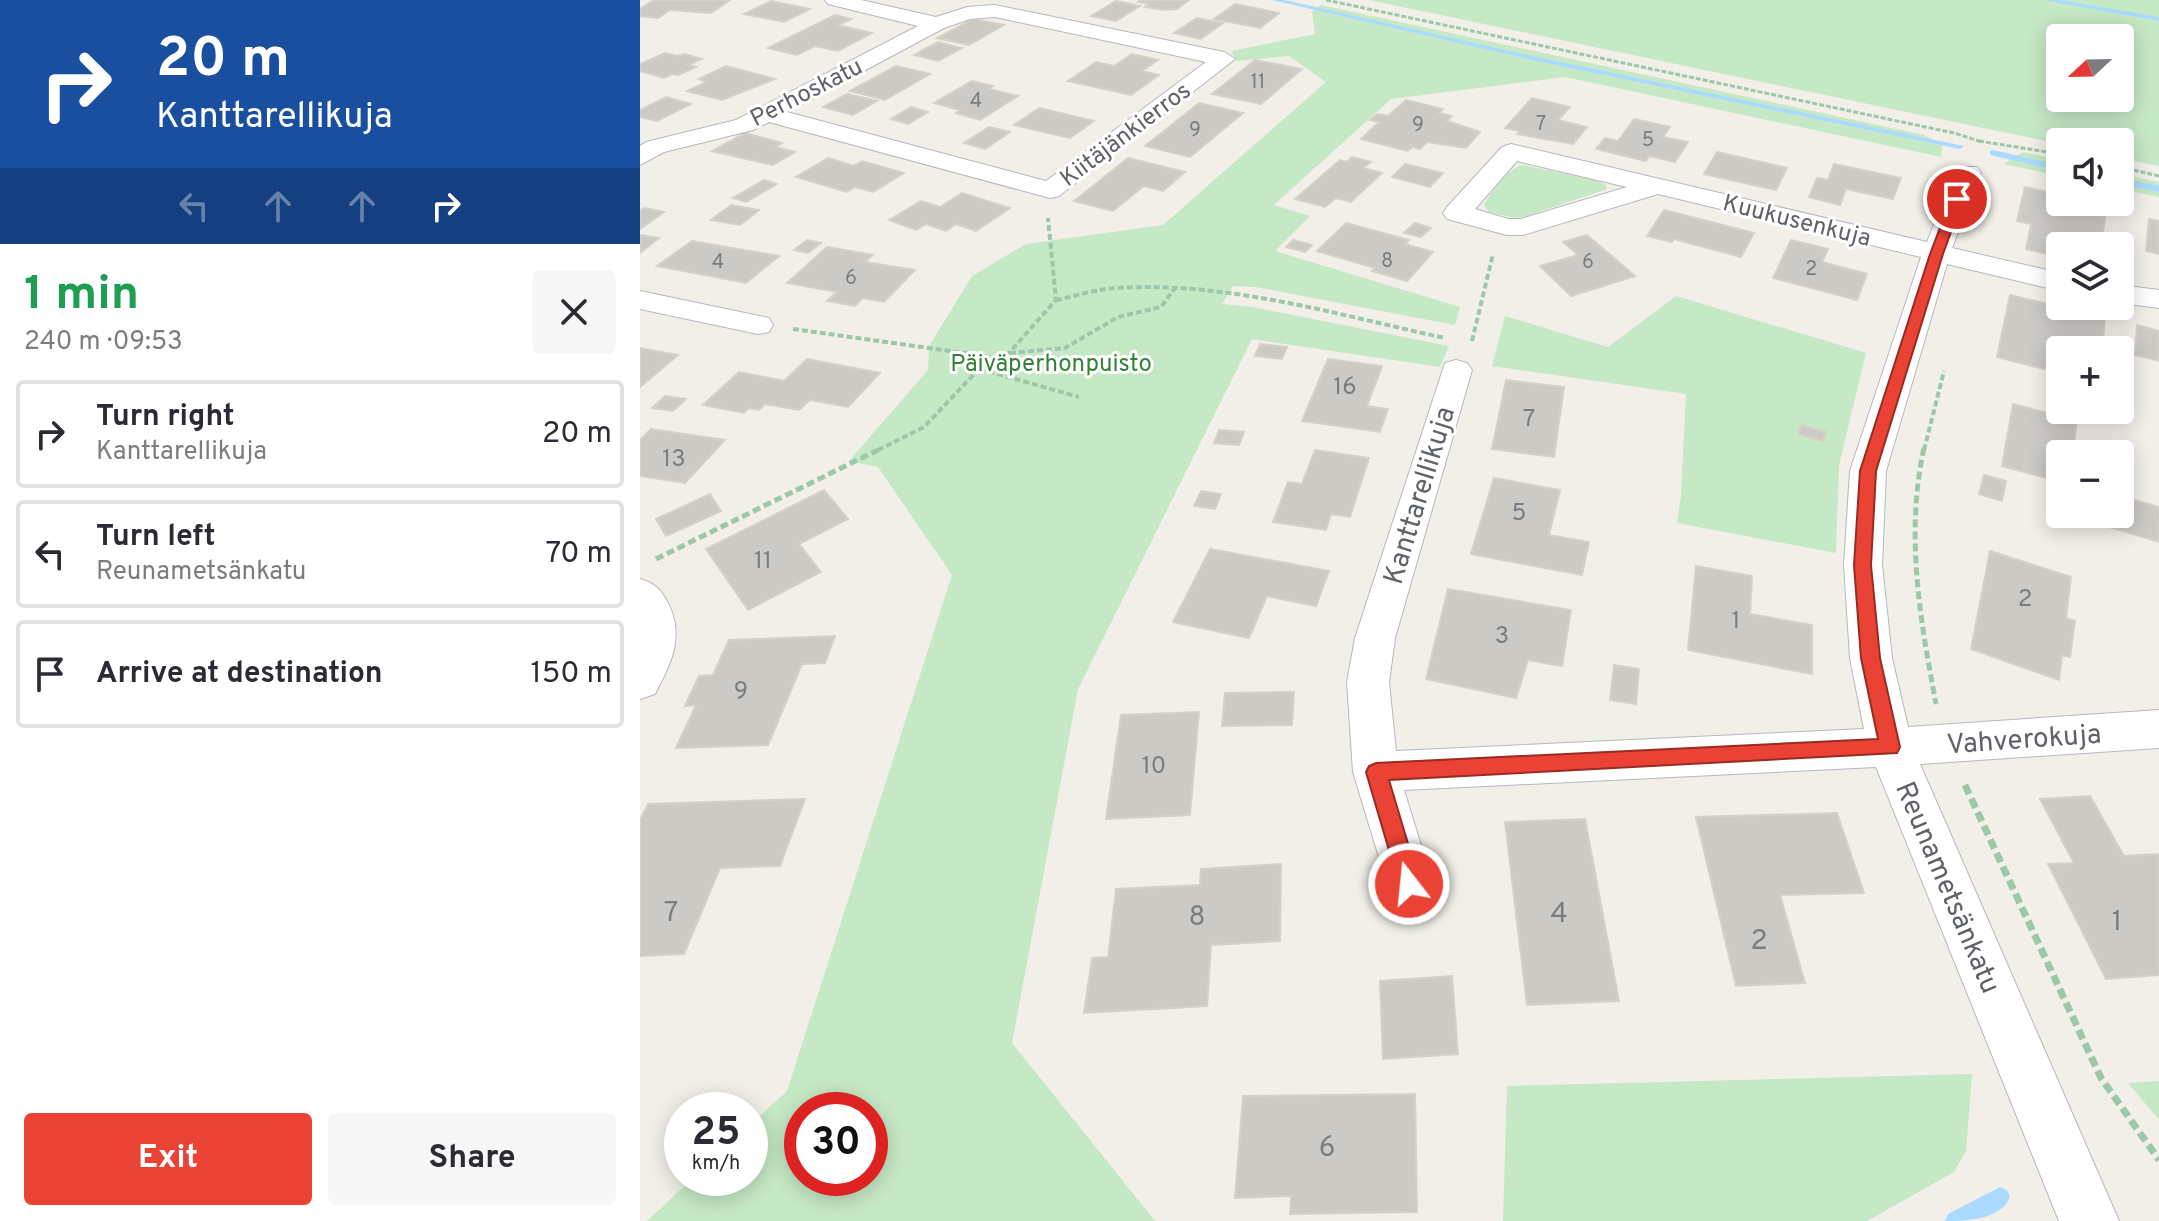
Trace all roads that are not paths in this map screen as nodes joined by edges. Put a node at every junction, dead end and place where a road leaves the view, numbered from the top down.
1 (835, 0) edge
2 (967, 13) joint
3 (937, 24) junction
4 (768, 114) junction
5 (645, 149) edge
6 (1968, 172) road end
7 (1657, 186) junction
8 (1936, 254) junction
9 (2046, 279) edge
10 (2134, 296) edge
11 (2159, 299) edge
12 (640, 300) edge
13 (758, 325) road end
14 (1463, 357) road end
15 (645, 579) edge
16 (640, 682) edge
17 (2159, 729) edge
18 (1890, 747) junction
19 (1376, 772) junction
20 (1409, 884) dead end
21 (2089, 1221) edge

1 - 3 street
2 - 3 street, Perhoskatu
2 - 4 street, Kiitäjänkierros
3 - 4 street, Perhoskatu
4 - 5 street, Perhoskatu
6 - 8 street, Reunametsänkatu
7 - 7 street, Kuukusenkuja
7 - 8 street, Kuukusenkuja
8 - 9 street, Kuukusenkuja
8 - 18 street, Reunametsänkatu
10 - 11 street
12 - 13 street
14 - 19 street, Kanttarellikuja
15 - 16 street
17 - 18 street, Vahverokuja
18 - 19 street
18 - 21 street, Reunametsänkatu
19 - 20 street, Kanttarellikuja

